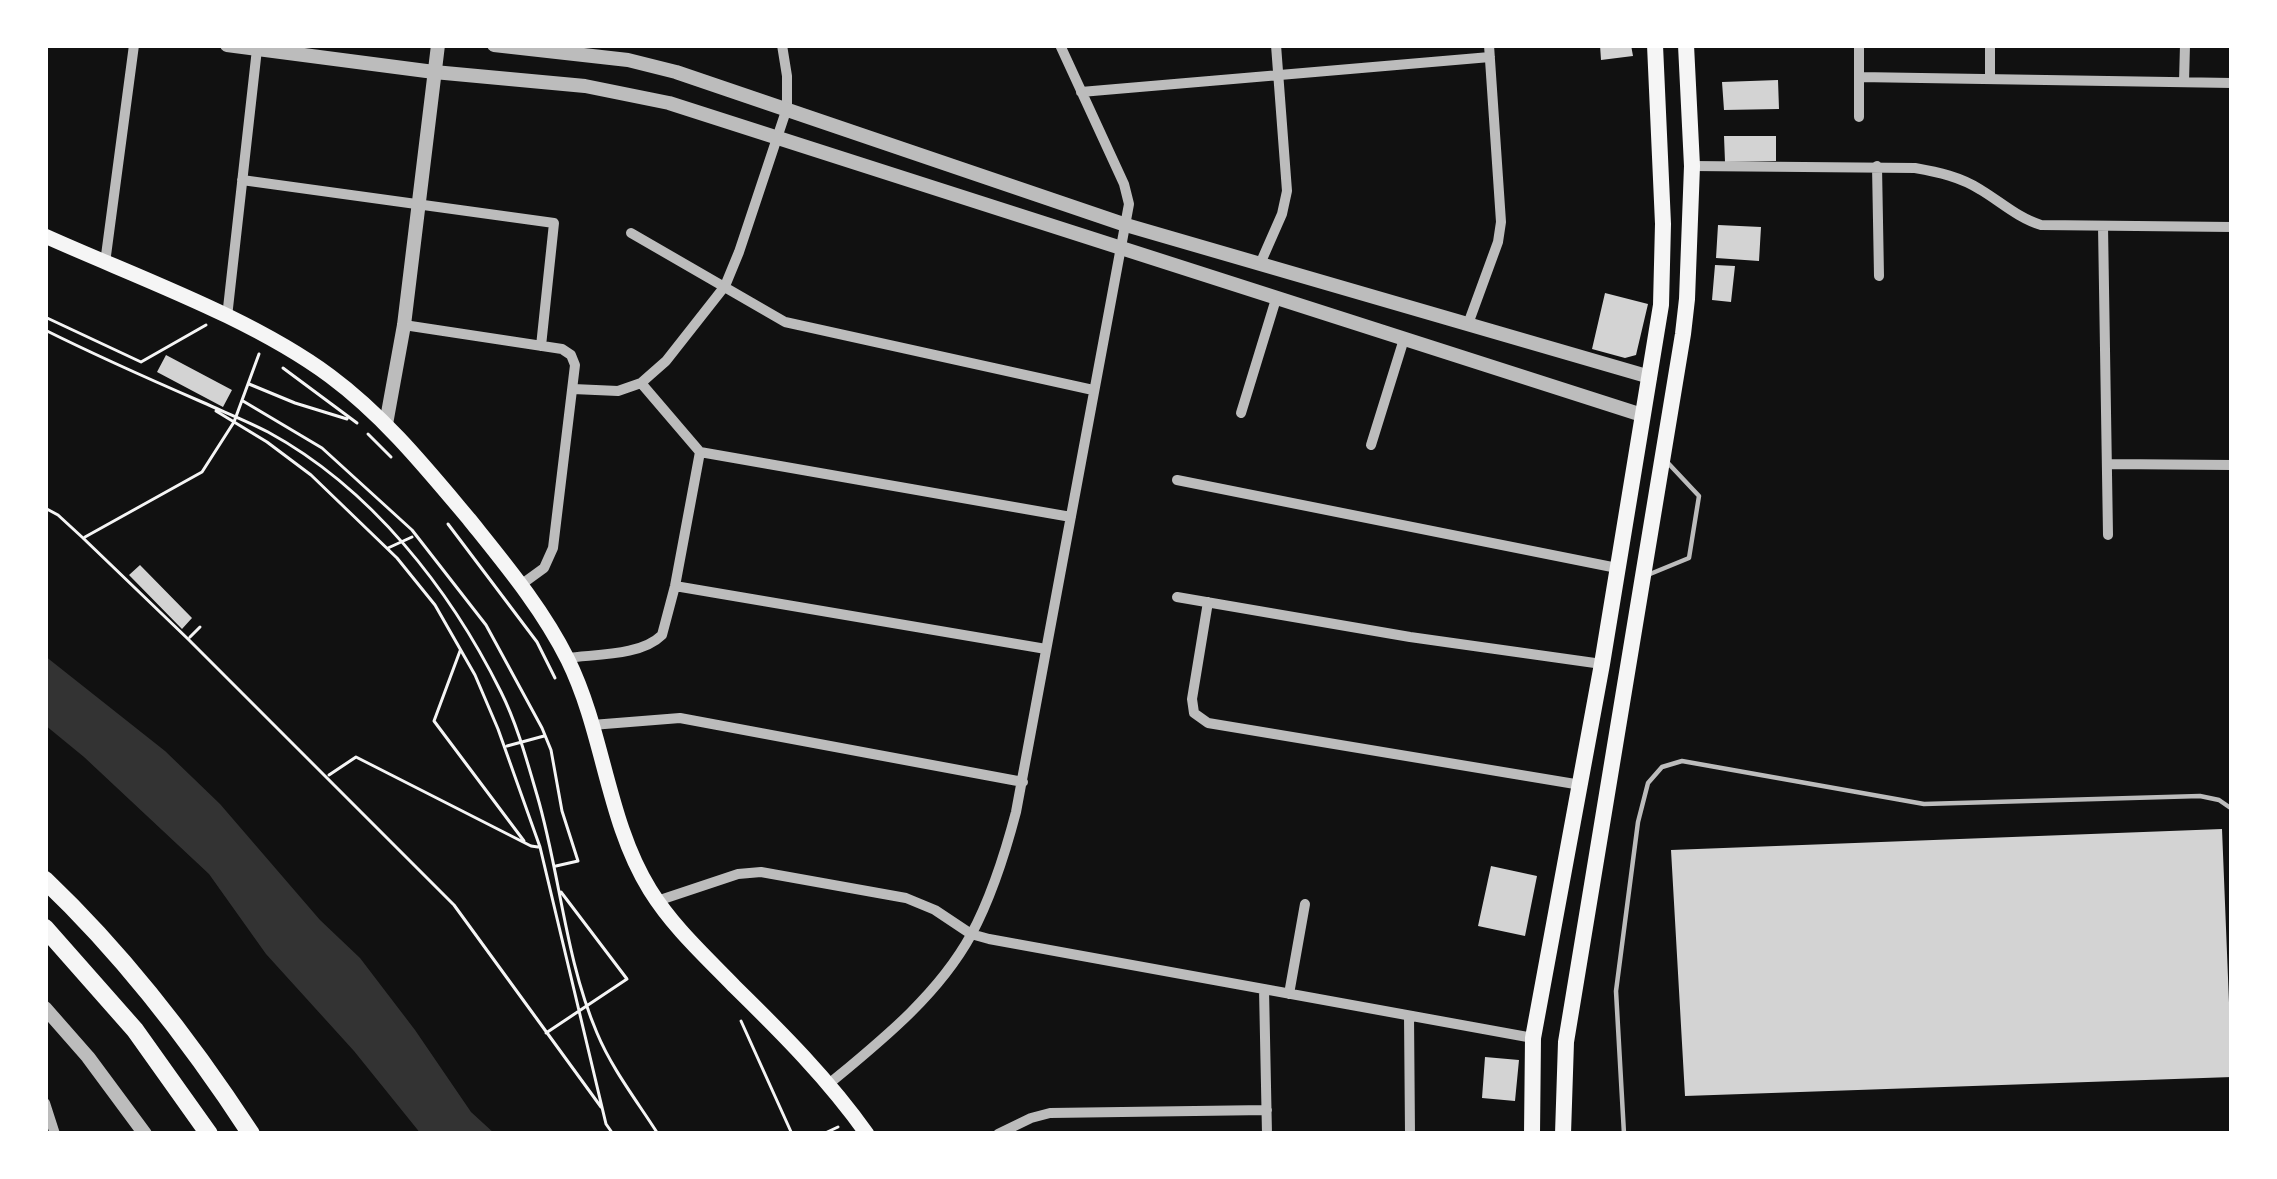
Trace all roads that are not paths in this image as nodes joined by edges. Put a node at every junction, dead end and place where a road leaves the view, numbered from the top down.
1 (134, 45) edge
2 (227, 45) edge
3 (438, 45) edge
4 (494, 45) edge
5 (782, 45) edge
6 (1060, 45) edge
7 (1276, 45) edge
8 (1655, 45) edge
9 (1686, 45) edge
10 (1859, 45) edge
11 (1990, 45) edge
12 (2186, 45) edge
13 (257, 49) junction
14 (1489, 51) edge
15 (434, 72) junction
16 (1279, 75) junction
17 (1859, 77) junction
18 (1990, 79) junction
19 (2184, 82) junction
20 (2232, 83) edge
21 (1081, 92) junction
22 (787, 108) junction
23 (1859, 117) dead end
24 (777, 140) junction
25 (1661, 142) junction
26 (1692, 166) junction
27 (1877, 166) junction
28 (242, 180) junction
29 (419, 204) junction
30 (1126, 225) junction
31 (2103, 226) junction
32 (2232, 227) edge
33 (631, 233) dead end
34 (45, 236) edge
35 (1119, 249) junction
36 (105, 262) junction
37 (1260, 264) junction
38 (1879, 276) dead end
39 (724, 286) junction
40 (1276, 299) junction
41 (227, 317) junction
42 (1468, 324) junction
43 (404, 325) junction
44 (1404, 340) junction
45 (541, 346) junction
46 (1650, 377) junction
47 (641, 383) junction
48 (573, 389) junction
49 (1094, 390) junction
50 (1241, 413) dead end
51 (1642, 415) junction
52 (386, 424) junction
53 (1371, 445) dead end
54 (700, 452) junction
55 (1664, 458) junction
56 (2109, 464) junction
57 (2232, 465) edge
58 (1178, 480) dead end
59 (1071, 517) junction
60 (2108, 535) dead end
61 (1617, 568) junction
62 (1644, 576) junction
63 (522, 584) junction
64 (675, 586) junction
65 (1177, 597) dead end
66 (1208, 602) junction
67 (1046, 649) junction
68 (567, 658) junction
69 (1602, 664) junction
70 (592, 725) junction
71 (1022, 782) junction
72 (1580, 785) junction
73 (2232, 809) edge
74 (45, 880) edge
75 (657, 901) junction
76 (1305, 904) dead end
77 (45, 928) edge
78 (971, 934) junction
79 (1264, 989) junction
80 (1289, 994) junction
81 (45, 1008) edge
82 (1409, 1016) junction
83 (1533, 1038) junction
84 (830, 1083) junction
85 (46, 1108) edge
86 (1267, 1110) junction
87 (55, 1134) edge
88 (145, 1134) edge
89 (209, 1134) edge
90 (251, 1134) edge
91 (867, 1134) edge
92 (998, 1134) edge
93 (1267, 1134) edge
94 (1410, 1134) edge
95 (1532, 1134) edge
96 (1563, 1134) edge
97 (1624, 1134) edge

1 - 36 street
2 - 13 street
3 - 15 street
4 - 22 street
5 - 22 street
6 - 21 street
7 - 16 street
8 - 25 main road
9 - 26 main road
10 - 17 street
11 - 18 street
12 - 19 street
13 - 15 street
13 - 28 street
14 - 16 street
14 - 42 street
15 - 24 street
15 - 29 street
16 - 21 street
16 - 37 street
17 - 18 street
17 - 23 street
18 - 19 street
19 - 20 street
21 - 30 street
22 - 24 street
22 - 30 street
24 - 35 street
24 - 39 street
25 - 26 main road
25 - 46 main road
26 - 27 street
26 - 55 main road
27 - 31 street
27 - 38 street
28 - 29 street
28 - 41 street
29 - 43 street
29 - 45 street
30 - 35 street
30 - 37 street
31 - 32 street
31 - 56 street
33 - 39 street
34 - 36 main road
35 - 40 street
35 - 49 street
36 - 41 main road
37 - 42 street
39 - 47 street
39 - 49 street
40 - 44 street
40 - 50 street
41 - 52 main road
42 - 46 street
43 - 45 street
43 - 52 street
44 - 51 street
44 - 53 street
45 - 48 street
46 - 51 main road
47 - 48 street
47 - 54 street
48 - 63 street
49 - 59 street
51 - 61 main road
52 - 63 main road
54 - 59 street
54 - 64 street
55 - 62 main road
55 - 62 lane
56 - 57 street
56 - 60 street
58 - 61 street
59 - 67 street
61 - 69 main road
62 - 96 main road
63 - 68 main road
64 - 67 street
64 - 68 street
65 - 66 street
66 - 69 street
66 - 72 street
67 - 71 street
68 - 70 main road
69 - 72 main road
70 - 71 street
70 - 75 main road
71 - 78 street
72 - 83 main road
73 - 97 lane
74 - 90 highway
75 - 78 street
75 - 84 main road
76 - 80 street
77 - 89 highway
78 - 79 street
78 - 84 street
79 - 80 street
79 - 86 street
80 - 82 street
81 - 88 street
82 - 83 street
82 - 94 street
83 - 95 main road
84 - 91 main road
85 - 87 street
86 - 92 street
86 - 93 street

